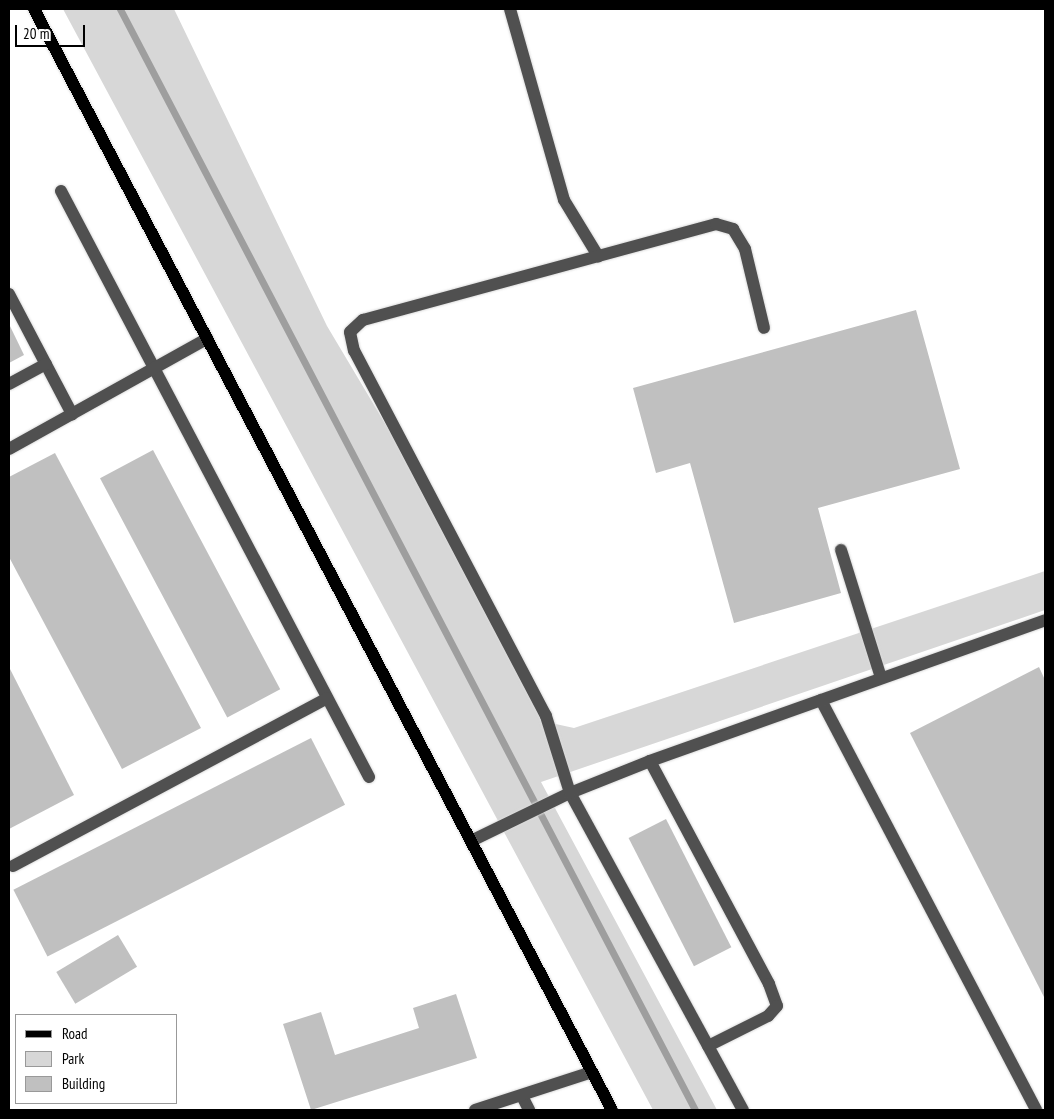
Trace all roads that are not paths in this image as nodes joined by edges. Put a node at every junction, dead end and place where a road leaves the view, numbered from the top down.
1 (34, 9) edge
2 (510, 9) edge
3 (62, 191) dead end
4 (598, 256) junction
5 (9, 294) edge
6 (764, 328) dead end
7 (208, 339) junction
8 (46, 364) junction
9 (155, 368) junction
10 (9, 384) edge
11 (72, 414) junction
12 (9, 449) edge
13 (841, 550) dead end
14 (1045, 620) edge
15 (881, 678) junction
16 (327, 698) junction
17 (820, 700) junction
18 (650, 761) junction
19 (368, 777) dead end
20 (570, 793) junction
21 (471, 841) junction
22 (13, 866) dead end
23 (708, 1046) junction
24 (592, 1072) junction
25 (522, 1096) junction
26 (475, 1110) edge
27 (529, 1110) edge
28 (612, 1110) edge
29 (743, 1110) edge
30 (1036, 1110) edge

1 - 7 main road
2 - 4 street
3 - 9 street
4 - 6 street
4 - 20 street
5 - 8 street
7 - 9 street
7 - 21 main road
8 - 10 street
8 - 11 street
9 - 11 street
9 - 16 street
11 - 12 street
13 - 15 street
14 - 15 street
15 - 17 street
16 - 19 street
16 - 22 street
17 - 18 street
17 - 30 street
18 - 20 street
18 - 23 street
20 - 21 street
20 - 23 street
21 - 24 main road
23 - 29 street
24 - 25 street
24 - 28 main road
25 - 26 street
25 - 27 street

